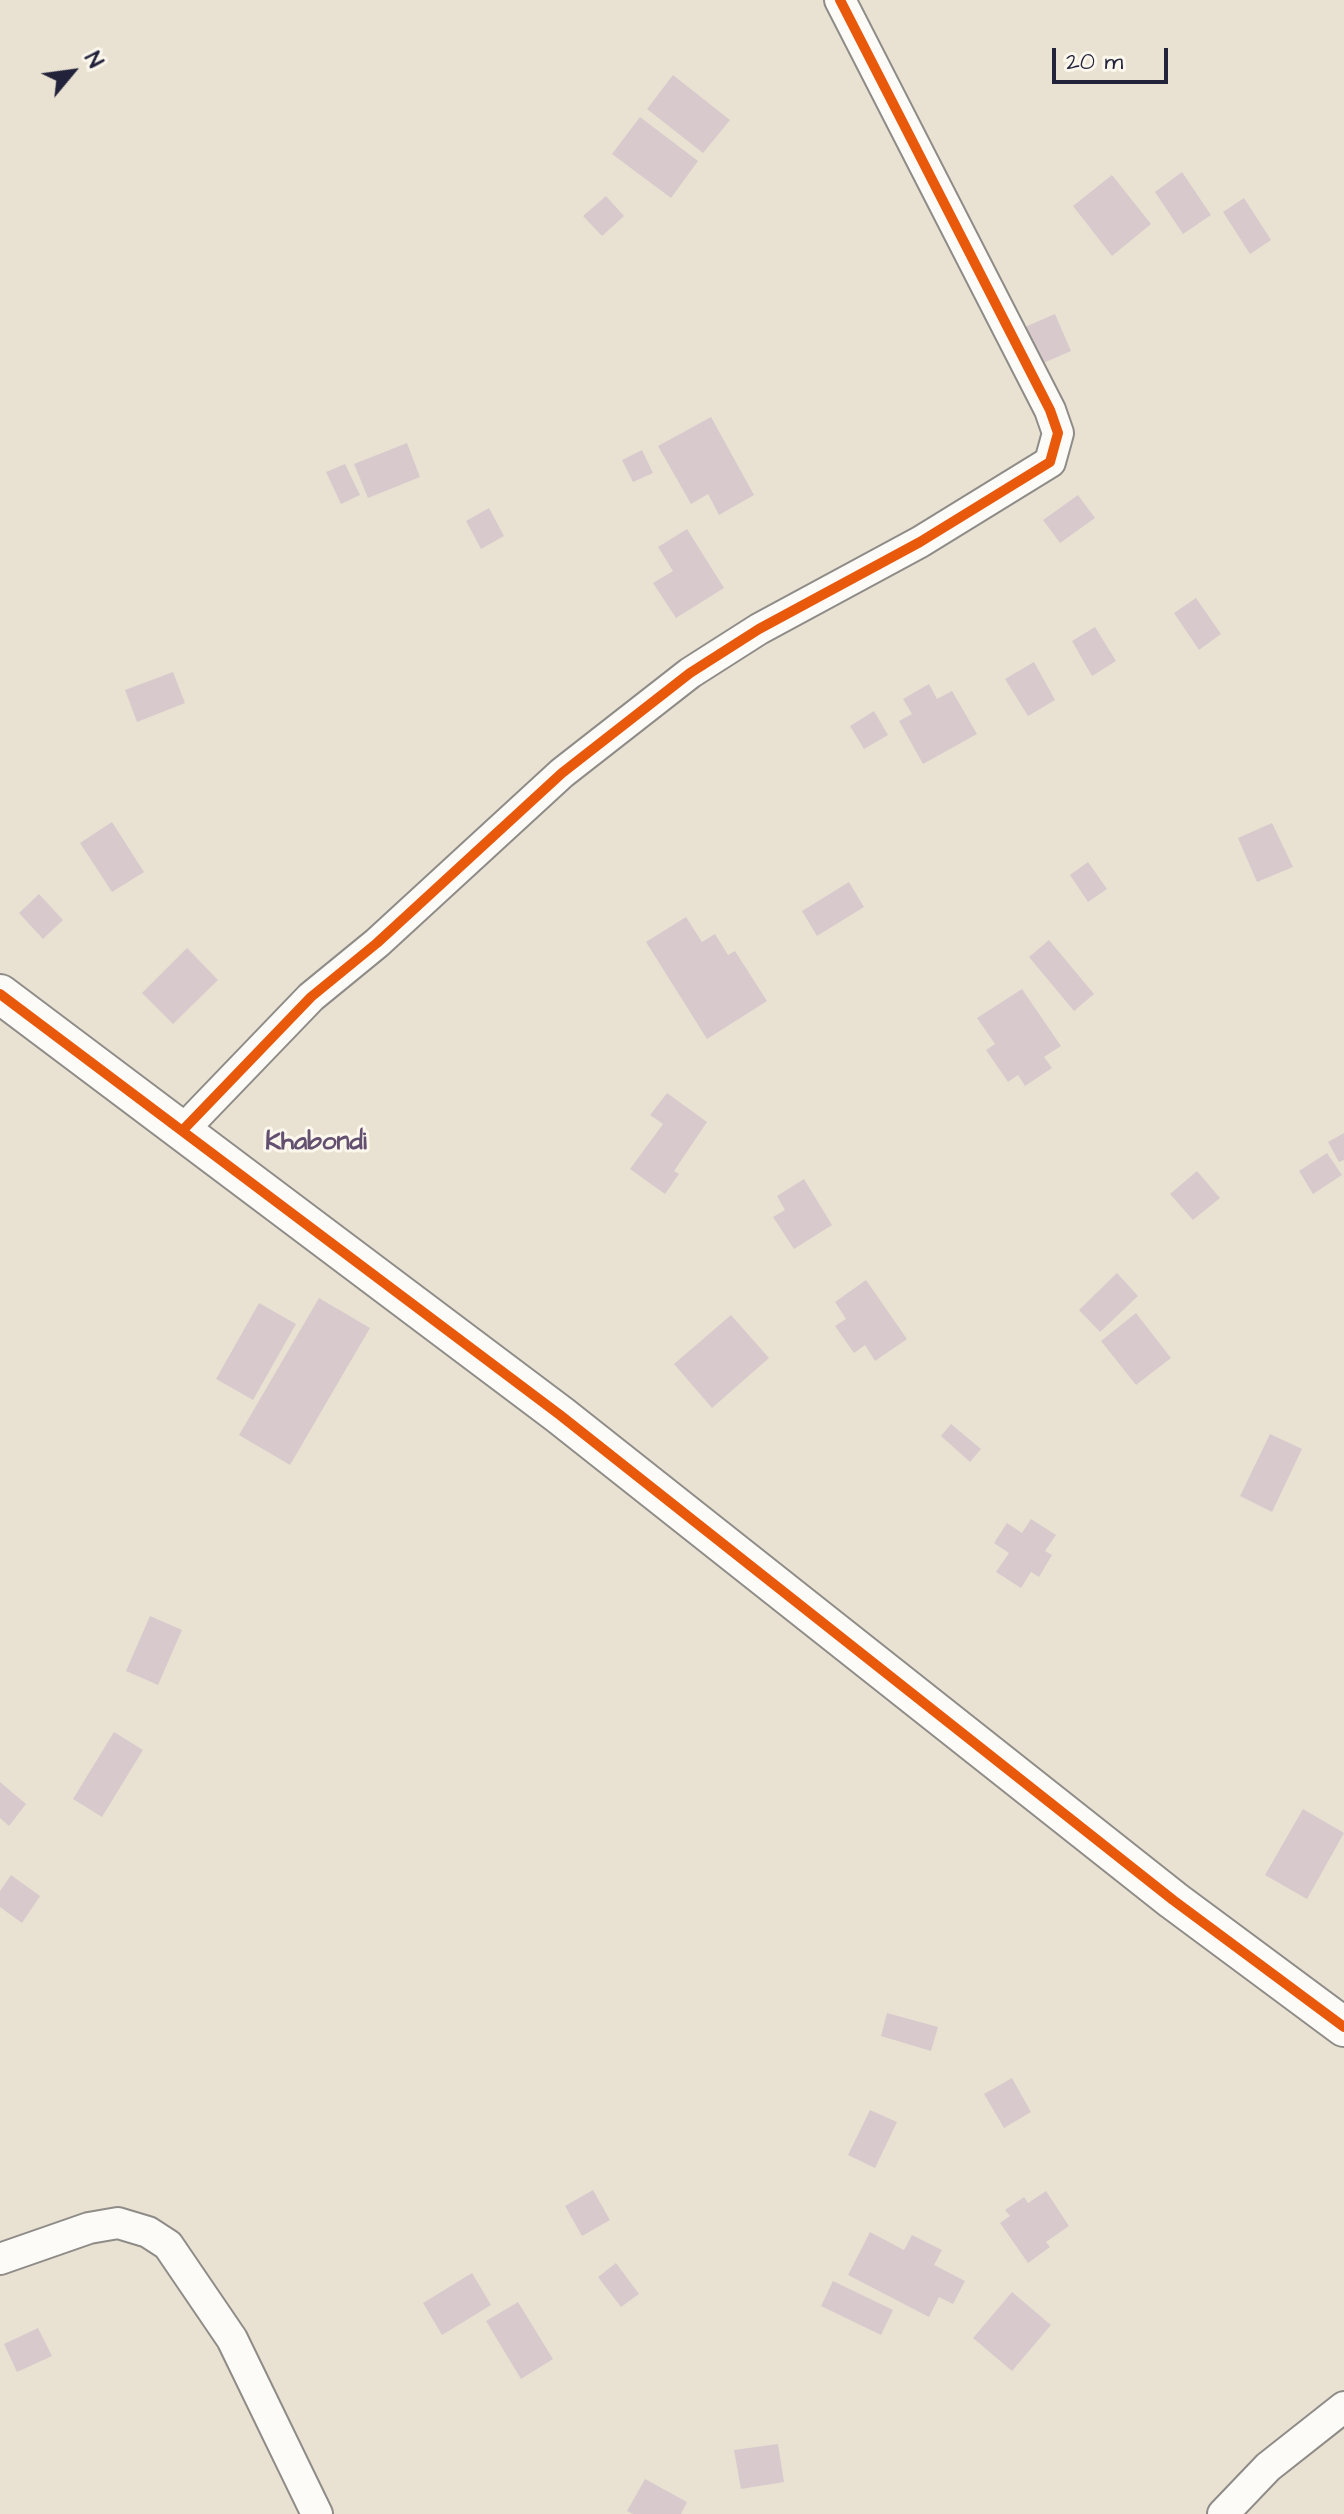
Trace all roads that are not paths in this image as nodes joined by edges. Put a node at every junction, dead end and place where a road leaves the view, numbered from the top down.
1 (840, 0) edge
2 (0, 994) edge
3 (182, 1131) junction
4 (1344, 2027) edge
5 (0, 2259) edge
6 (1344, 2407) edge
7 (317, 2514) edge
8 (1223, 2514) edge

1 - 3 street
2 - 3 street
3 - 4 street
5 - 7 street
6 - 8 street

